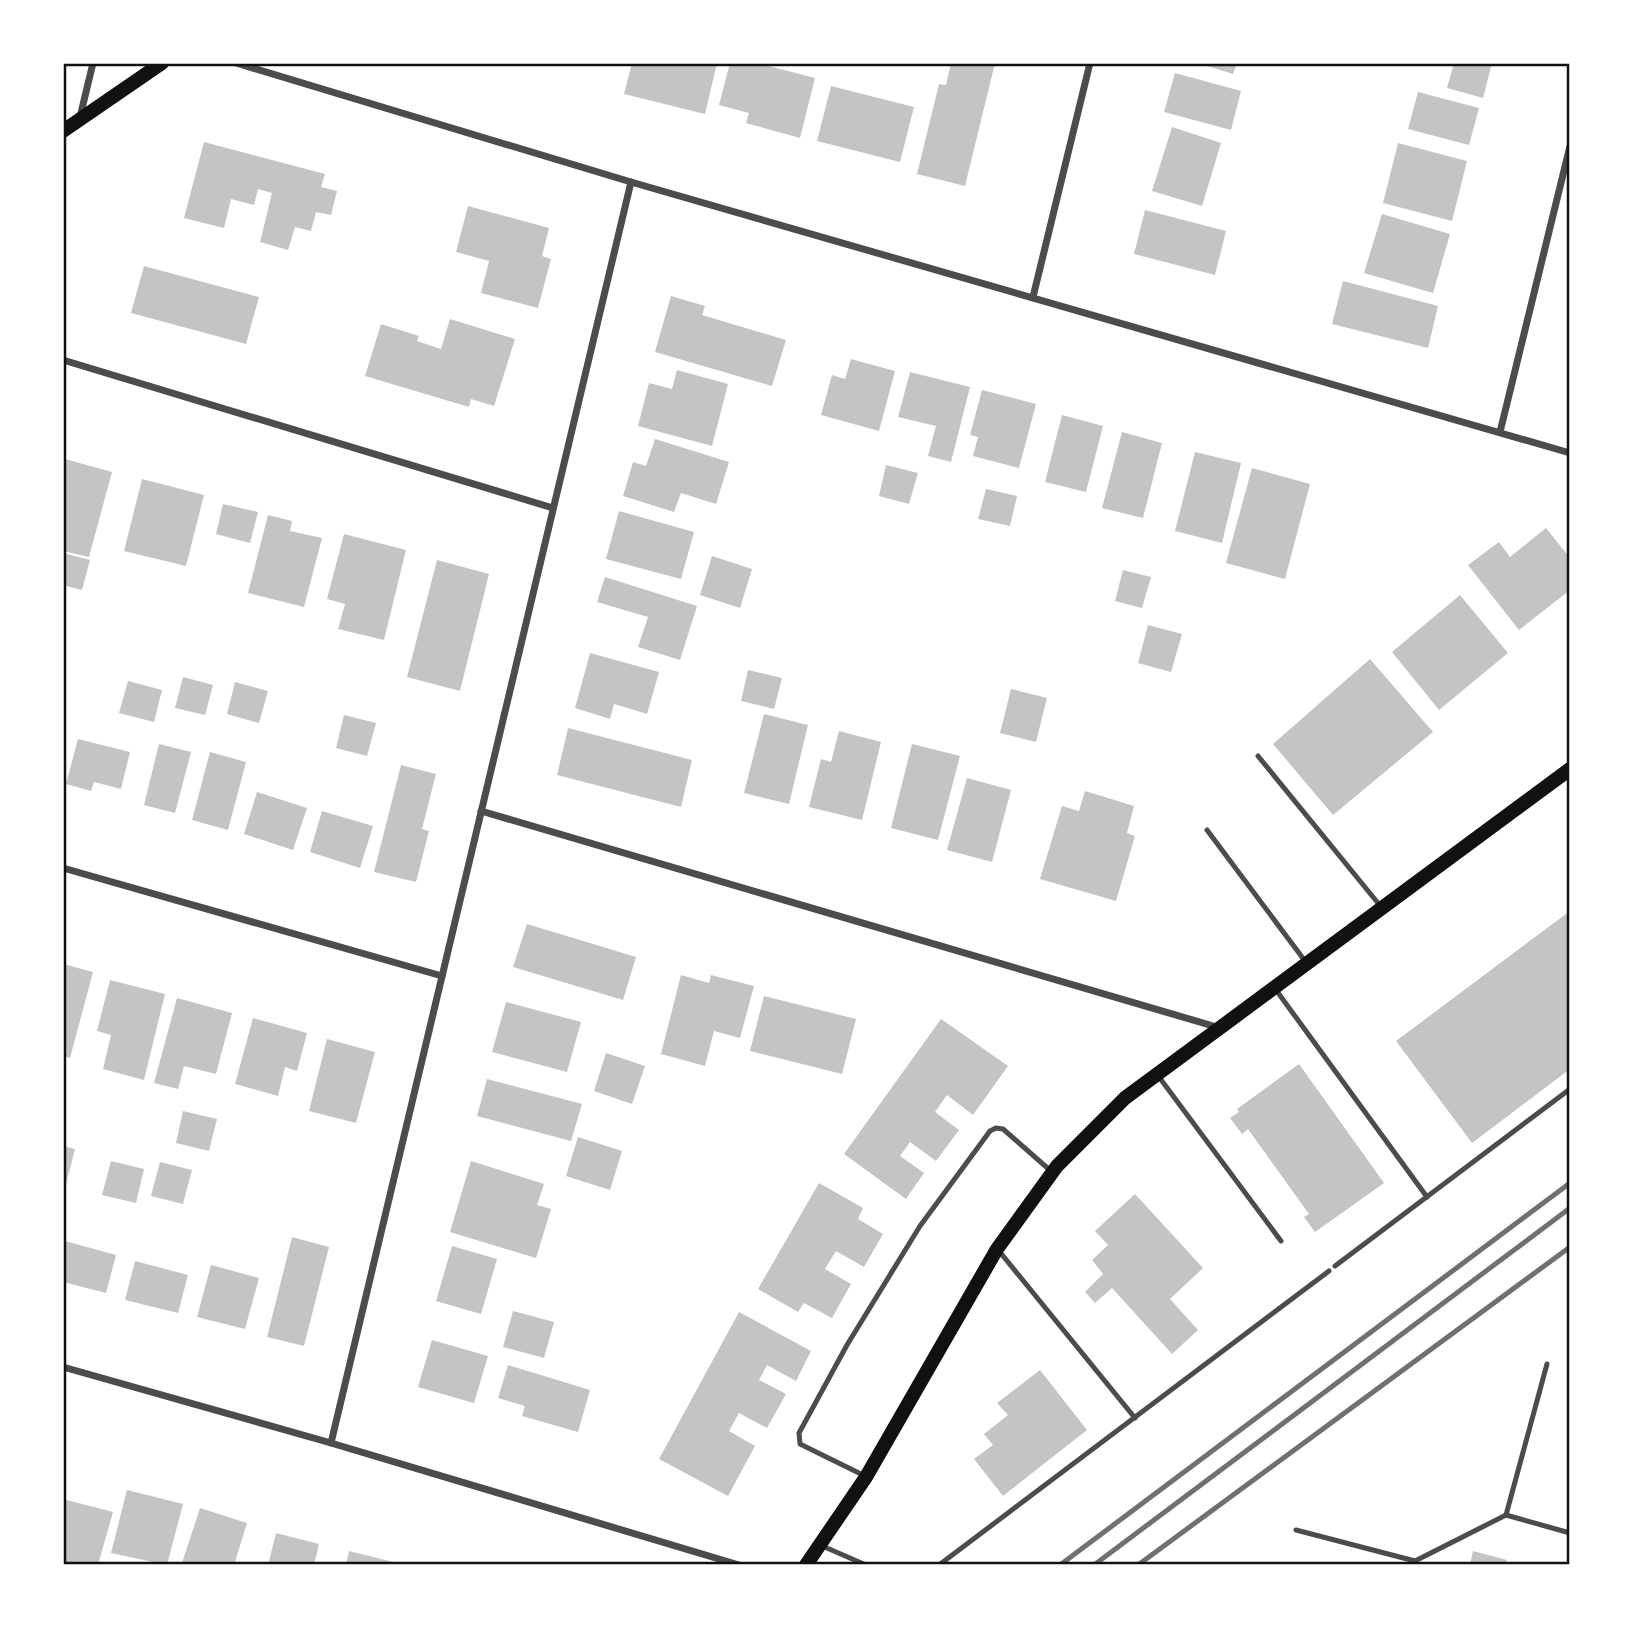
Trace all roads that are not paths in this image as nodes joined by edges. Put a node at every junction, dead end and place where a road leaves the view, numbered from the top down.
1 (93, 63) edge
2 (162, 63) edge
3 (236, 63) edge
4 (1090, 63) edge
5 (79, 120) junction
6 (63, 131) edge
7 (1570, 146) edge
8 (631, 182) junction
9 (1033, 297) junction
10 (63, 360) edge
11 (1500, 432) junction
12 (1570, 453) edge
13 (553, 508) junction
14 (1258, 756) dead end
15 (1570, 769) edge
16 (481, 811) junction
17 (1207, 831) dead end
18 (63, 868) edge
19 (1382, 908) junction
20 (1307, 964) junction
21 (442, 976) junction
22 (1274, 988) junction
23 (1220, 1028) junction
24 (1157, 1074) junction
25 (1570, 1089) edge
26 (1053, 1172) junction
27 (1427, 1197) junction
28 (1281, 1241) dead end
29 (997, 1249) junction
30 (1335, 1266) dead end
31 (1329, 1271) dead end
32 (1546, 1364) dead end
33 (63, 1367) edge
34 (1135, 1418) junction
35 (331, 1443) junction
36 (866, 1477) junction
37 (1506, 1515) junction
38 (1296, 1530) dead end
39 (1570, 1534) edge
40 (821, 1545) junction
41 (739, 1565) edge
42 (806, 1565) edge
43 (866, 1565) edge
44 (939, 1565) edge

1 - 5 street
2 - 5 main road
3 - 8 street
4 - 9 street
5 - 6 main road
7 - 11 street
8 - 9 street
8 - 13 street
9 - 11 street
10 - 13 street
11 - 12 street
13 - 16 street
14 - 19 lane
15 - 19 main road
16 - 21 street
16 - 23 street
17 - 20 lane
18 - 21 street
19 - 20 main road
20 - 22 main road
21 - 35 street
22 - 23 main road
22 - 27 lane
23 - 24 main road
24 - 26 main road
24 - 28 lane
25 - 27 lane
26 - 29 main road
26 - 36 lane
27 - 30 lane
29 - 34 lane
29 - 36 main road
31 - 34 lane
32 - 37 lane
33 - 35 street
34 - 44 lane
35 - 41 street
36 - 40 main road
37 - 38 lane
37 - 39 lane
40 - 42 main road
40 - 43 lane

